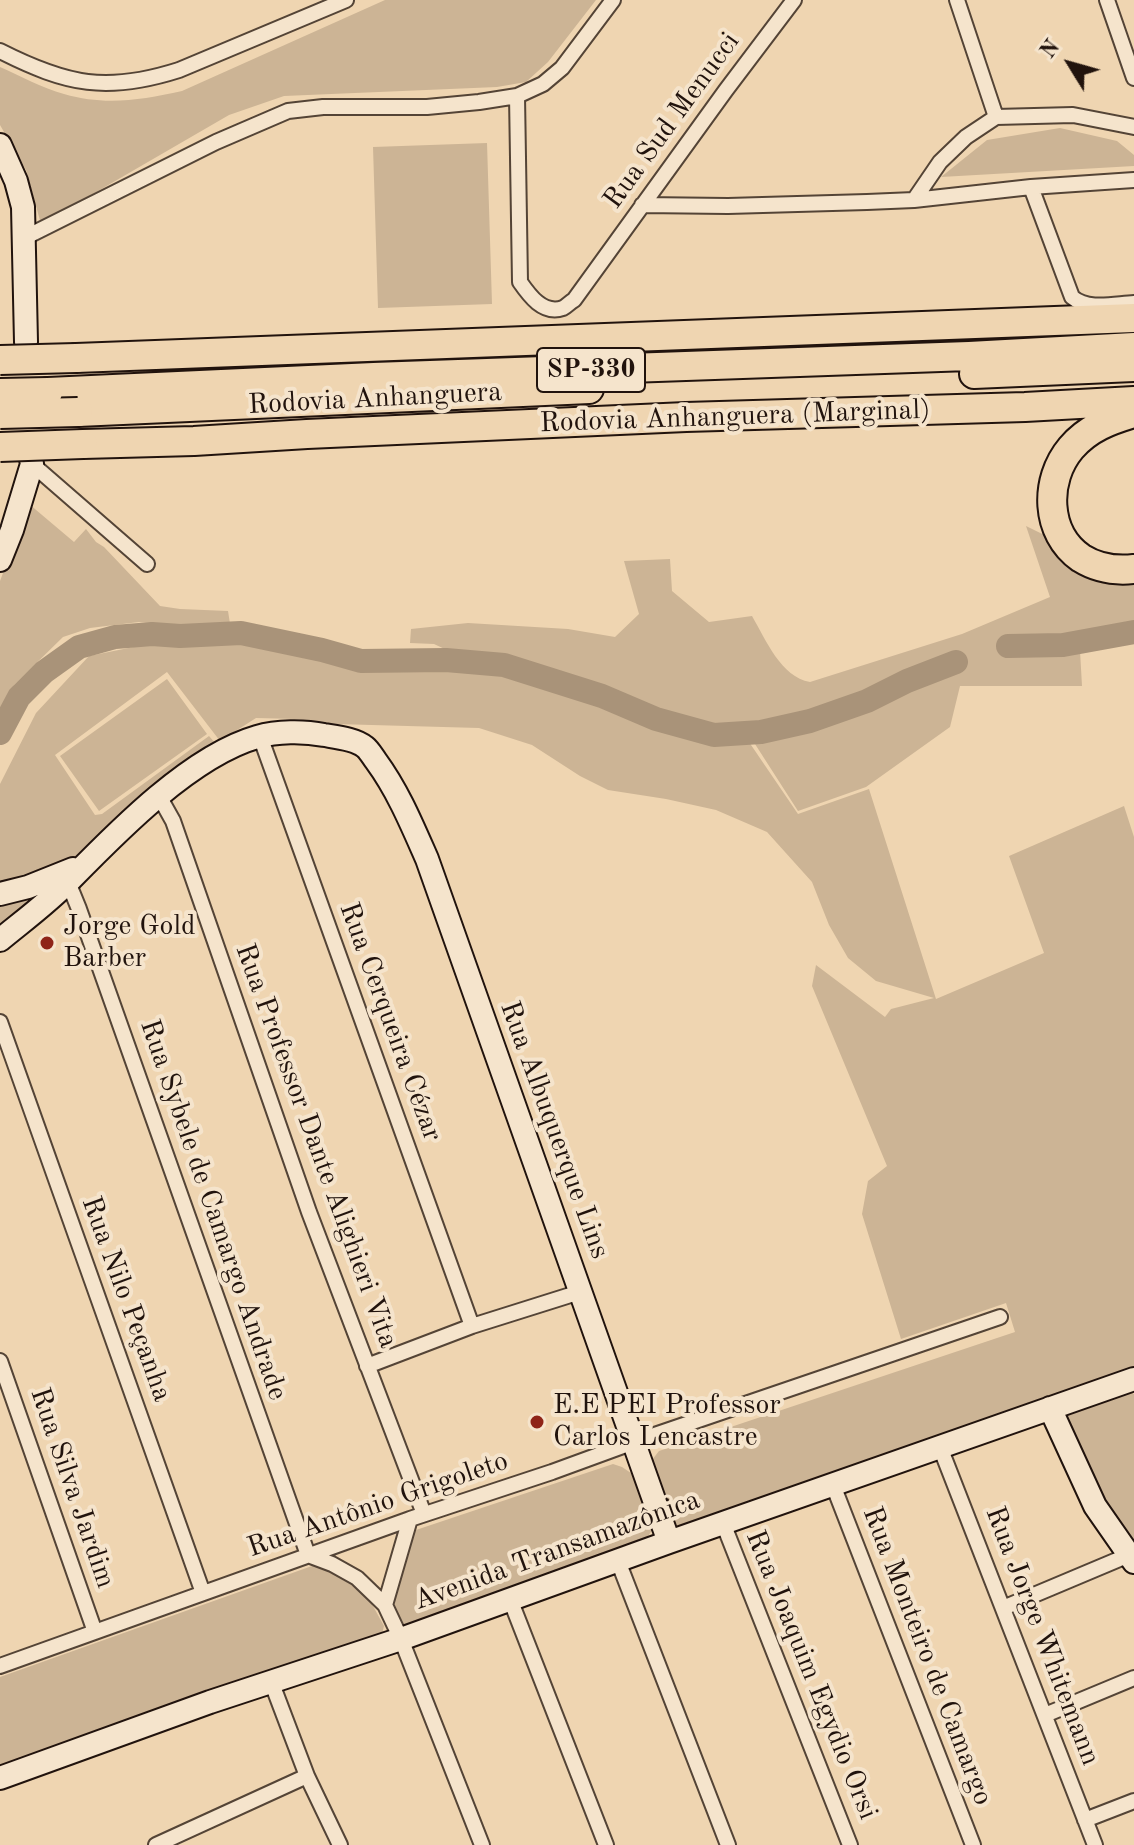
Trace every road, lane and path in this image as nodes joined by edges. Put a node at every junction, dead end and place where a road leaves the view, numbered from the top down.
1 (346, 0) edge
2 (613, 0) edge
3 (794, 0) edge
4 (957, 0) edge
5 (1107, 0) edge
6 (0, 51) edge
7 (1134, 78) edge
8 (517, 96) junction
9 (996, 117) junction
10 (1134, 127) edge
11 (0, 145) edge
12 (1134, 180) edge
13 (1031, 187) junction
14 (914, 200) junction
15 (642, 205) junction
16 (22, 239) junction
17 (1134, 303) edge
18 (1134, 318) edge
19 (26, 342) dead end
20 (1134, 347) edge
21 (0, 360) edge
22 (1134, 367) edge
23 (0, 393) edge
24 (1134, 401) edge
25 (1134, 413) edge
26 (0, 414) edge
27 (0, 447) edge
28 (32, 461) joint
29 (0, 560) edge
30 (147, 564) dead end
31 (1134, 569) edge
32 (260, 736) junction
33 (159, 796) junction
34 (85, 863) junction
35 (68, 882) junction
36 (0, 894) edge
37 (0, 940) edge
38 (0, 1022) edge
39 (580, 1292) junction
40 (1000, 1317) dead end
41 (472, 1326) junction
42 (0, 1361) edge
43 (367, 1366) junction
44 (1134, 1379) edge
45 (1050, 1408) junction
46 (634, 1442) junction
47 (940, 1447) junction
48 (833, 1485) junction
49 (417, 1517) junction
50 (723, 1523) junction
51 (669, 1542) junction
52 (308, 1555) junction
53 (1131, 1558) edge
54 (618, 1561) junction
55 (203, 1593) junction
56 (510, 1599) junction
57 (385, 1605) junction
58 (1003, 1608) junction
59 (95, 1632) junction
60 (401, 1639) junction
61 (0, 1666) edge
62 (1134, 1678) edge
63 (271, 1681) junction
64 (1045, 1715) junction
65 (307, 1776) junction
66 (0, 1778) edge
67 (1134, 1801) edge
68 (1085, 1820) junction
69 (156, 1845) edge
70 (340, 1845) edge
71 (482, 1845) edge
72 (606, 1845) edge
73 (728, 1845) edge
74 (850, 1845) edge
75 (973, 1845) edge
76 (1095, 1845) edge

1 - 6 street
2 - 8 street
3 - 15 street, Rua Sud Menucci
4 - 9 street
5 - 7 street
8 - 15 street, Rua Sud Menucci
8 - 16 street
9 - 10 street
9 - 14 street
11 - 16 street
12 - 13 street
13 - 14 street
13 - 17 street
14 - 15 street
16 - 19 street
18 - 21 highway, bridge
20 - 23 highway, Rodovia Anhanguera / SP-330, bridge
22 - 26 highway, Rodovia Anhanguera / SP-330, bridge
24 - 27 highway, Rodovia Anhanguera (Marginal), bridge
25 - 31 highway
28 - 29 street
28 - 30 street
32 - 33 street
32 - 39 street, Rua Albuquerque Lins
32 - 41 street, Rua Cerqueira Cézar
33 - 34 street
33 - 43 street, Rua Professor Dante Alighieri Vita
34 - 35 street
34 - 36 street
35 - 37 street
35 - 52 street, Rua Sybele de Camargo Andrade
38 - 55 street, Rua Nilo Peçanha
39 - 41 street
39 - 46 street, Rua Albuquerque Lins
40 - 46 street, Rua Antônio Grigoleto
41 - 43 street
42 - 59 street, Rua Silva Jardim
43 - 49 street, Rua Professor Dante Alighieri Vita
44 - 45 street, Avenida Transamazônica
45 - 47 street, Avenida Transamazônica
45 - 53 street
46 - 49 street, Rua Antônio Grigoleto
46 - 51 street, Rua Albuquerque Lins
47 - 48 street, Avenida Transamazônica
47 - 58 street, Rua Jorge Whitemann
48 - 50 street, Avenida Transamazônica
48 - 75 street, Rua Monteiro de Camargo
49 - 52 street, Rua Antônio Grigoleto
49 - 57 street
50 - 51 street, Avenida Transamazônica
50 - 74 street, Rua Joaquim Egydio Orsi
51 - 54 street, Avenida Transamazônica
52 - 55 street, Rua Antônio Grigoleto
52 - 57 street
53 - 58 street
54 - 56 street, Avenida Transamazônica
54 - 73 street
55 - 59 street, Rua Antônio Grigoleto
56 - 60 street, Avenida Transamazônica
56 - 72 street
57 - 60 street
58 - 64 street, Rua Jorge Whitemann
59 - 61 street, Rua Antônio Grigoleto
60 - 63 street, Avenida Transamazônica
60 - 71 street
62 - 64 street
63 - 65 street
63 - 66 street, Avenida Transamazônica
64 - 68 street, Rua Jorge Whitemann
65 - 69 street
65 - 70 street
67 - 68 street
68 - 76 street, Rua Jorge Whitemann

